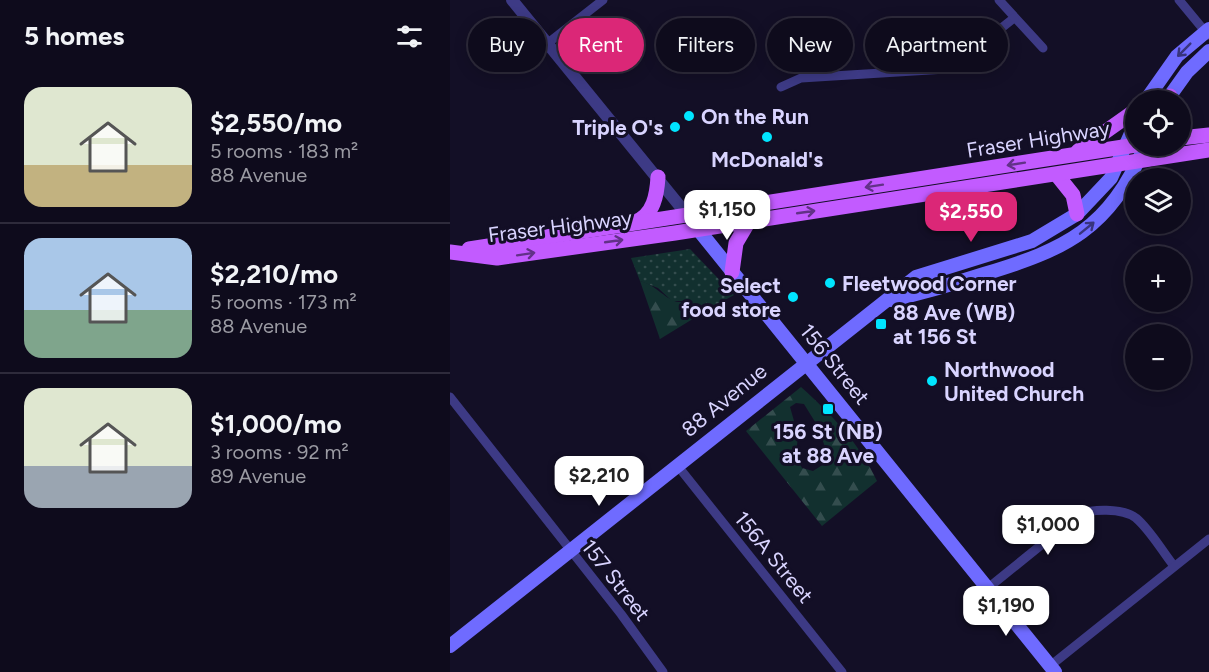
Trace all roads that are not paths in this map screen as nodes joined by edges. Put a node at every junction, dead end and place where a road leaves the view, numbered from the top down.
1 (512, 0) edge
2 (603, 0) edge
3 (999, 0) edge
4 (1179, 0) edge
5 (1014, 18) junction
6 (1208, 32) edge
7 (548, 43) junction
8 (1043, 48) dead end
9 (1209, 51) edge
10 (781, 87) dead end
11 (1153, 90) edge
12 (1175, 90) edge
13 (1125, 119) edge
14 (1209, 135) edge
15 (1191, 137) edge
16 (1125, 147) edge
17 (1209, 150) edge
18 (1073, 155) junction
19 (1125, 155) edge
20 (1141, 156) edge
21 (1138, 162) junction
22 (1118, 165) junction
23 (1057, 175) junction
24 (658, 177) junction
25 (1077, 214) junction
26 (688, 216) junction
27 (749, 221) junction
28 (630, 225) junction
29 (698, 229) junction
30 (450, 252) edge
31 (732, 272) junction
32 (886, 301) junction
33 (806, 361) junction
34 (450, 397) edge
35 (677, 465) junction
36 (1209, 539) edge
37 (570, 550) junction
38 (1174, 566) junction
39 (988, 588) junction
40 (450, 646) edge
41 (1052, 669) edge
42 (663, 672) edge
43 (842, 672) edge

1 - 7 street, 156 Street
2 - 7 street
3 - 5 street
4 - 6 street
5 - 8 street
5 - 10 street
6 -> 11 main road
7 - 24 street, 156 Street
9 - 12 main road
13 - 18 main road
14 - 15 main road
16 - 18 main road, Fraser Highway
17 - 21 main road, Fraser Highway
18 -> 26 main road, Fraser Highway
19 - 22 main road, 88 Avenue
20 - 21 main road, 88 Avenue
21 - 22 main road, Fraser Highway
32 -> 21 main road, 88 Avenue
22 - 23 main road, Fraser Highway
22 - 25 main road, 88 Avenue
23 - 25 main road
27 -> 23 main road, Fraser Highway
24 - 26 street, 156 Street
24 - 28 main road
25 - 32 main road, 88 Avenue
26 - 28 main road, Fraser Highway
26 - 29 main road, 156 Street
27 - 29 main road, Fraser Highway
27 - 31 main road
28 - 30 main road, Fraser Highway
30 -> 29 main road, Fraser Highway
29 - 31 main road, 156 Street
31 - 33 main road, 156 Street
32 - 33 main road, 88 Avenue
33 - 35 main road, 88 Avenue
33 - 39 main road, 156 Street
34 - 37 street, 157 Street
35 - 37 main road, 88 Avenue
35 - 43 street, 156A Street
36 - 38 street
37 - 40 main road, 88 Avenue
37 - 42 street, 157 Street
38 - 39 street
38 - 41 street
39 - 41 main road, 156 Street

